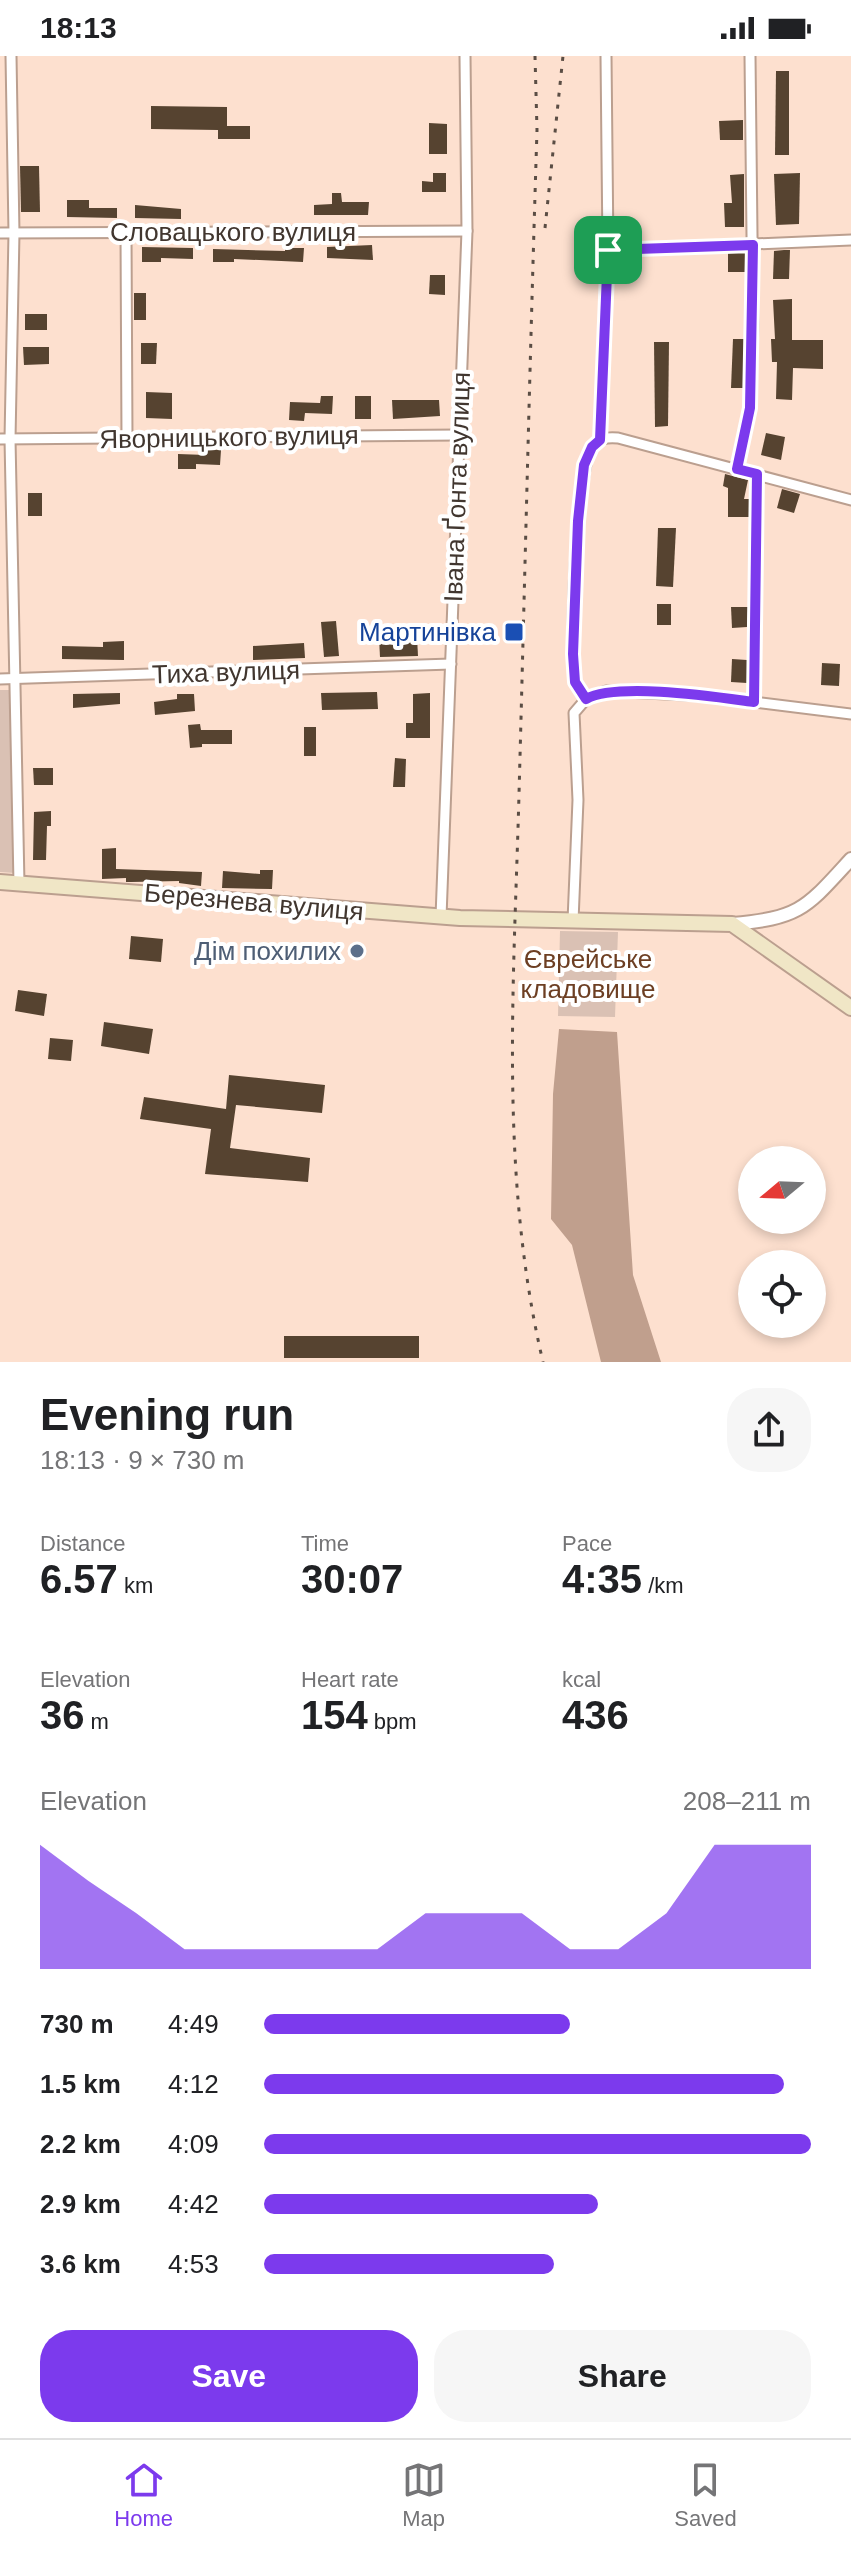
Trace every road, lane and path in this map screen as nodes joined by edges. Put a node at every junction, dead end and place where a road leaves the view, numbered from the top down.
1 (11, 56) edge
2 (465, 56) edge
3 (606, 56) edge
4 (750, 56) edge
5 (467, 231) junction
6 (0, 233) edge
7 (14, 233) junction
8 (126, 233) junction
9 (851, 240) edge
10 (753, 245) junction
11 (608, 250) junction
12 (459, 435) junction
13 (127, 438) junction
14 (5, 439) edge
15 (600, 440) junction
16 (737, 469) junction
17 (757, 474) junction
18 (851, 500) edge
19 (451, 664) junction
20 (0, 679) edge
21 (15, 679) junction
22 (586, 699) junction
23 (754, 702) junction
24 (851, 714) edge
25 (851, 859) edge
26 (0, 882) edge
27 (19, 884) junction
28 (441, 917) junction
29 (573, 921) junction
30 (732, 924) junction
31 (851, 1008) edge

1 - 7 street
2 - 5 street, Івана Ґонта вулиця
3 - 11 street
4 - 10 street
5 - 8 street, Словацького вулиця
5 - 12 street, Івана Ґонта вулиця
6 - 7 street, Словацького вулиця
7 - 8 street, Словацького вулиця
7 - 14 street
8 - 13 street
9 - 10 street
10 - 11 street
10 - 16 street
11 - 15 street
12 - 13 street, Яворницького вулиця
12 - 19 street, Івана Ґонта вулиця
13 - 14 street, Яворницького вулиця
14 - 21 street
15 - 16 street
15 - 22 street
16 - 17 street
17 - 18 street
17 - 23 street
19 - 21 street, Тиха вулиця
19 - 28 street, Івана Ґонта вулиця
20 - 21 street, Тиха вулиця
21 - 27 street
22 - 23 street
22 - 29 street
23 - 24 street
25 - 30 street
26 - 27 main road, Березнева вулиця
27 - 28 main road, Березнева вулиця
28 - 29 main road, Березнева вулиця
29 - 30 main road, Березнева вулиця
30 - 31 main road

